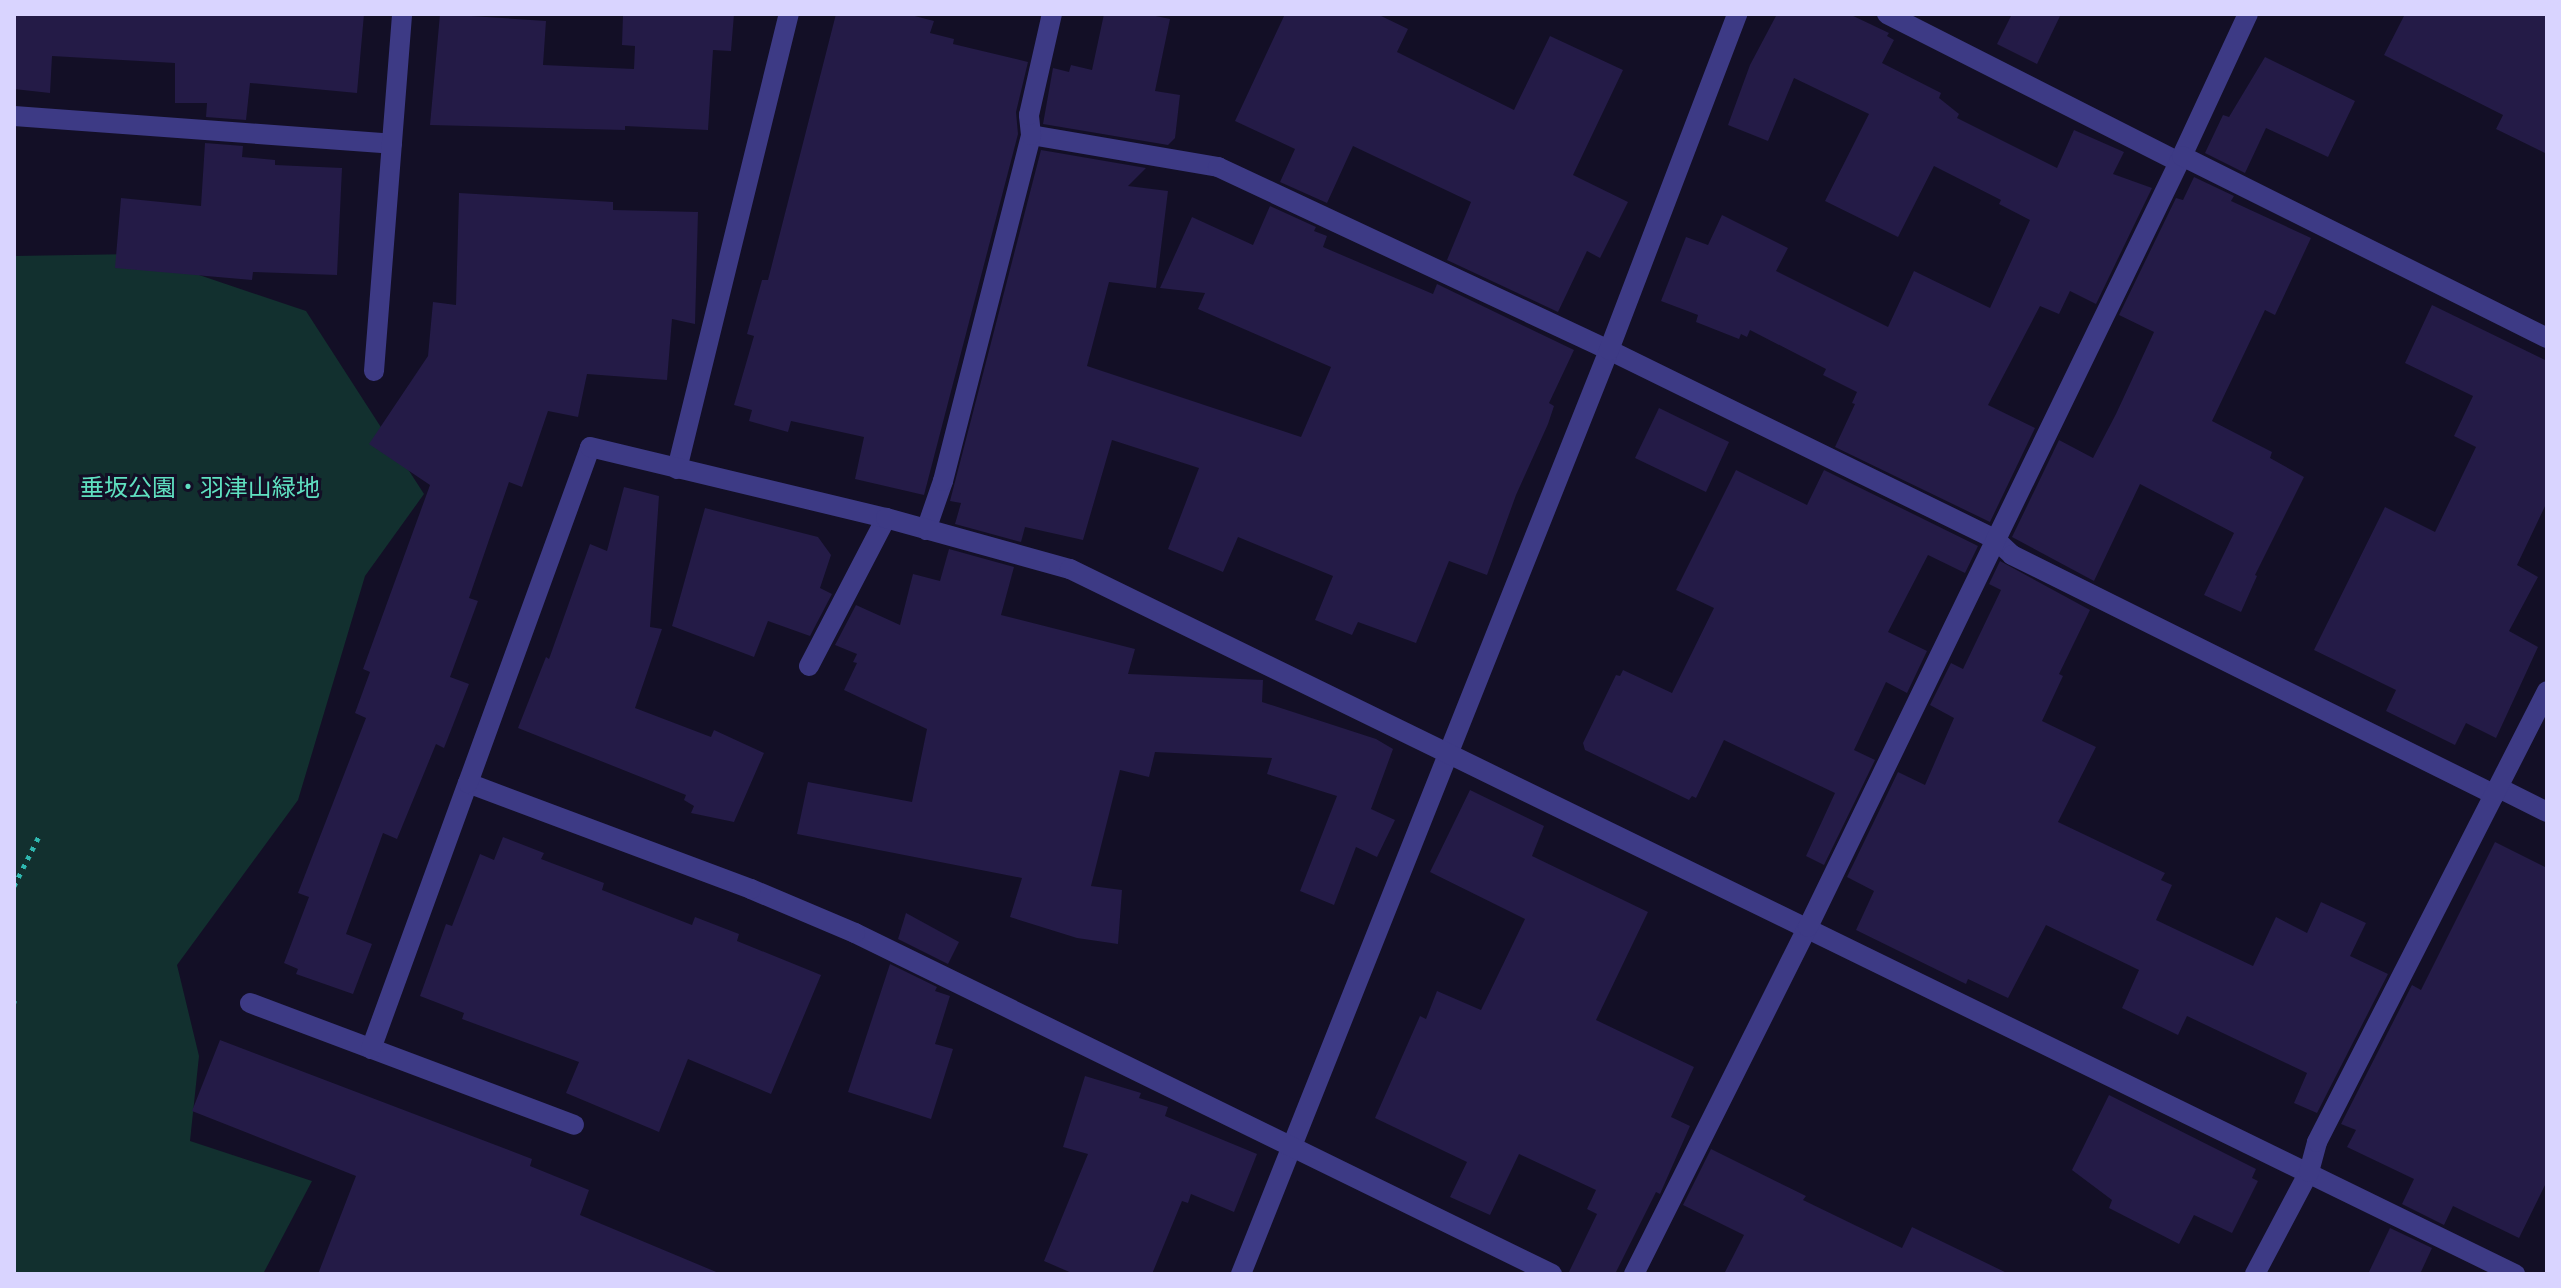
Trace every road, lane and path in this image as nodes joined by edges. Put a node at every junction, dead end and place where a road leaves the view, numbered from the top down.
1 (402, 14) edge
2 (789, 14) edge
3 (1052, 14) edge
4 (1737, 14) edge
5 (1887, 14) edge
6 (2248, 14) edge
7 (14, 116) edge
8 (1031, 135) junction
9 (392, 144) junction
10 (2180, 159) junction
11 (2547, 338) edge
12 (1609, 350) junction
13 (374, 371) dead end
14 (677, 469) junction
15 (886, 518) junction
16 (926, 530) junction
17 (1996, 540) junction
18 (809, 666) dead end
19 (2547, 691) edge
20 (1447, 752) junction
21 (468, 783) junction
22 (2497, 792) junction
23 (2547, 812) edge
24 (40, 834) dead end
25 (14, 886) edge
26 (1808, 927) junction
27 (250, 1003) dead end
28 (371, 1049) junction
29 (574, 1125) dead end
30 (1290, 1145) junction
31 (2309, 1172) junction
32 (1241, 1274) edge
33 (1552, 1274) edge
34 (1634, 1274) edge
35 (2255, 1274) edge
36 (2515, 1274) edge

1 - 9 street
2 - 14 street
3 - 8 street
4 - 12 street
5 - 10 street
6 - 10 street
7 - 9 street
8 - 12 street
8 - 16 street
9 - 13 street
10 - 11 street
10 - 17 street
12 - 17 street
12 - 20 street
14 - 15 street
14 - 21 street
15 - 16 street
15 - 18 street
16 - 20 street
17 - 22 street
17 - 26 street
19 - 22 street
20 - 26 street
20 - 30 street
21 - 28 street
21 - 30 street
22 - 23 street
22 - 31 street
24 - 25 path
26 - 31 street
26 - 34 street
27 - 28 street
28 - 29 street
30 - 32 street
30 - 33 street
31 - 35 street
31 - 36 street

